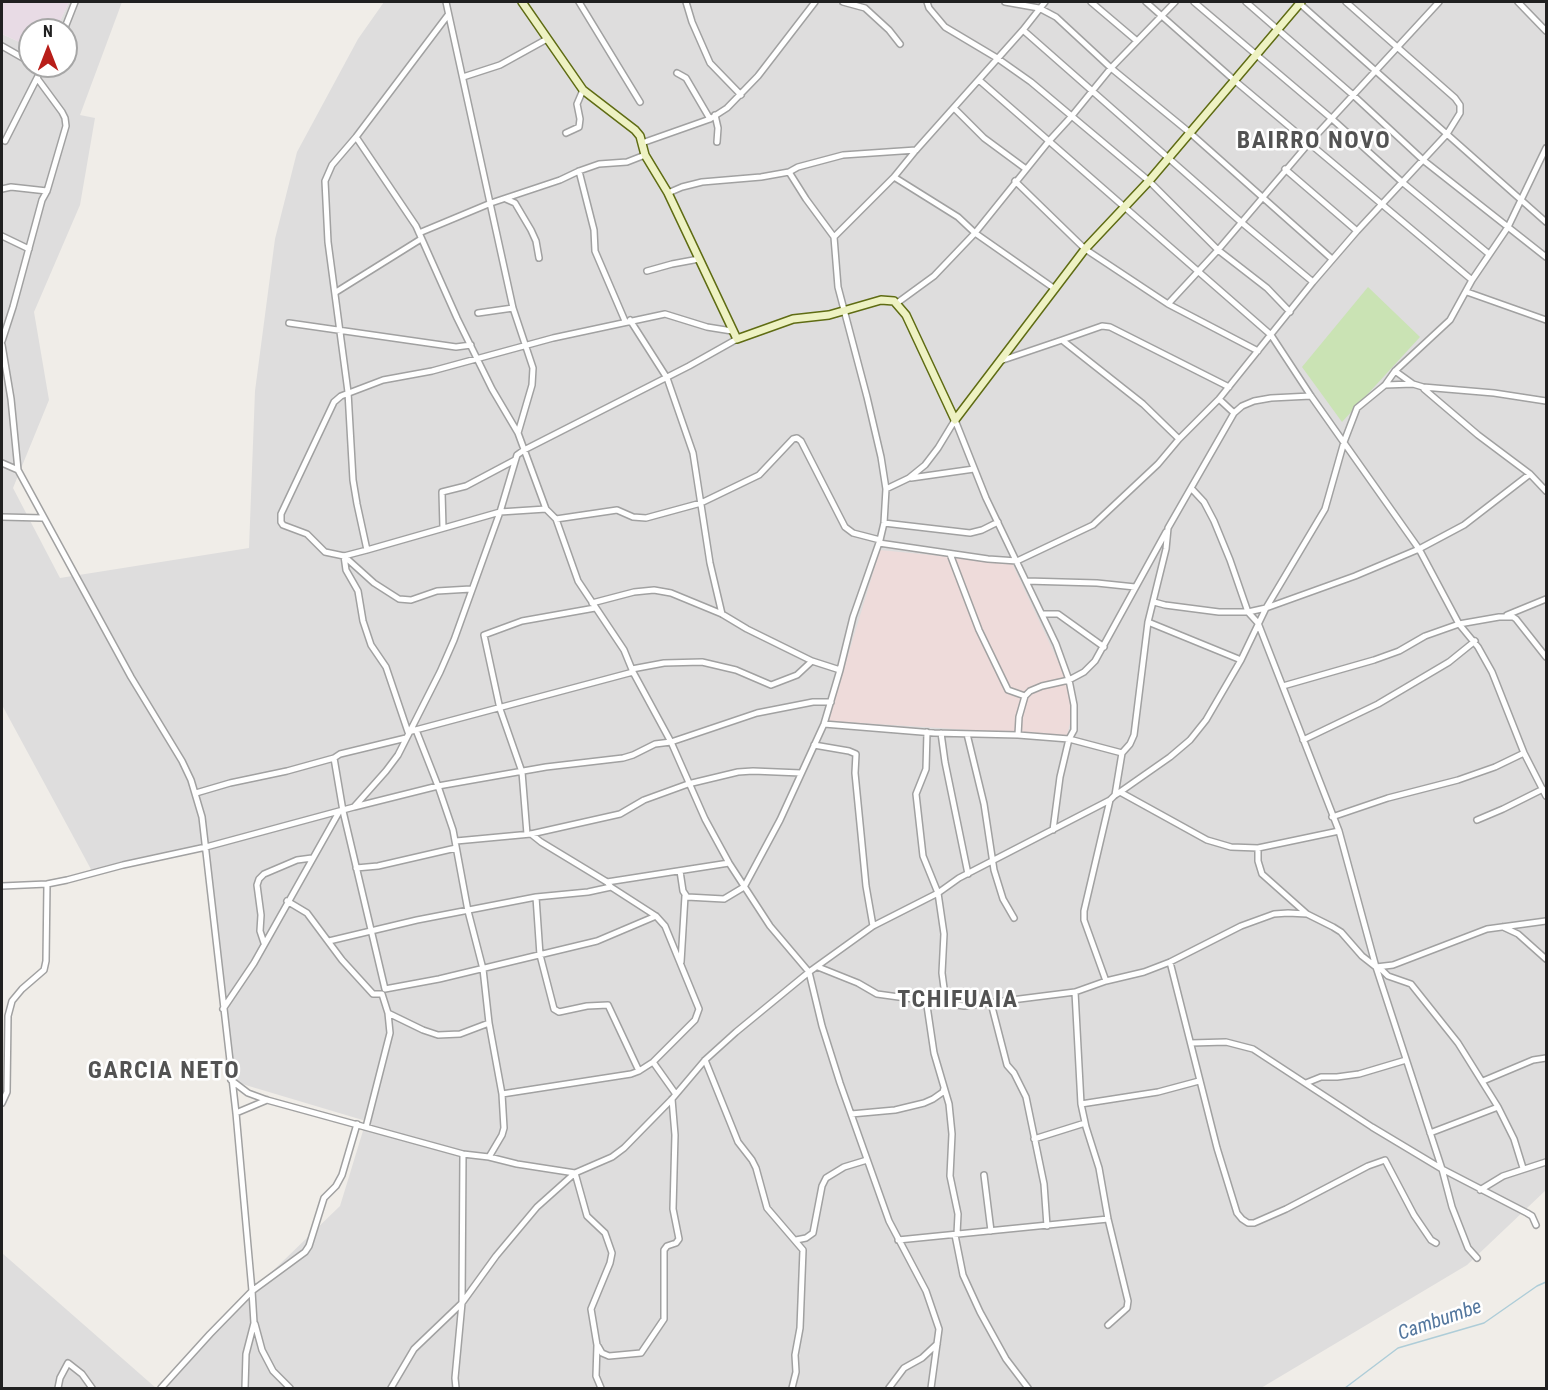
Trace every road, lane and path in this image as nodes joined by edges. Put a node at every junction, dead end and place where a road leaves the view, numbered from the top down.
1 (75, 2) edge
2 (446, 2) edge
3 (522, 2) edge
4 (579, 2) edge
5 (686, 2) edge
6 (815, 2) edge
7 (843, 2) edge
8 (927, 2) edge
9 (1005, 2) edge
10 (1045, 2) edge
11 (1091, 2) edge
12 (1146, 2) edge
13 (1175, 2) edge
14 (1194, 2) edge
15 (1246, 2) edge
16 (1300, 2) edge
17 (1346, 2) edge
18 (1439, 2) edge
19 (1518, 2) edge
20 (1039, 8) junction
21 (448, 15) junction
22 (1162, 17) junction
23 (69, 18) edge
24 (1278, 28) junction
25 (1023, 30) junction
26 (1546, 30) edge
27 (547, 39) junction
28 (1137, 41) junction
29 (900, 44) dead end
30 (2, 46) edge
31 (1397, 48) junction
32 (1256, 54) junction
33 (18, 55) edge
34 (997, 58) junction
35 (1112, 68) junction
36 (1376, 72) junction
37 (677, 73) dead end
38 (463, 77) junction
39 (37, 78) joint
40 (979, 80) junction
41 (1234, 80) junction
42 (583, 90) junction
43 (1092, 92) junction
44 (741, 94) junction
45 (1353, 95) junction
46 (640, 102) dead end
47 (954, 108) junction
48 (712, 117) junction
49 (1071, 117) junction
50 (1331, 118) junction
51 (1189, 132) junction
52 (566, 133) dead end
53 (1447, 134) junction
54 (356, 137) junction
55 (5, 141) dead end
56 (1048, 141) junction
57 (717, 142) dead end
58 (642, 143) junction
59 (1309, 143) junction
60 (1546, 148) edge
61 (916, 150) junction
62 (645, 155) junction
63 (1168, 158) junction
64 (1423, 160) junction
65 (1026, 169) junction
66 (1285, 169) junction
67 (579, 171) junction
68 (789, 172) junction
69 (894, 177) junction
70 (1015, 181) junction
71 (1149, 181) junction
72 (1402, 182) junction
73 (2, 189) edge
74 (47, 191) junction
75 (668, 193) junction
76 (1261, 198) junction
77 (1520, 198) junction
78 (507, 199) junction
79 (490, 203) junction
80 (1381, 205) junction
81 (1124, 208) junction
82 (1241, 222) junction
83 (1546, 222) edge
84 (1508, 227) junction
85 (1357, 231) junction
86 (975, 233) junction
87 (2, 236) edge
88 (420, 236) junction
89 (834, 237) junction
90 (29, 249) junction
91 (1085, 249) junction
92 (1218, 250) junction
93 (1489, 254) junction
94 (1546, 257) edge
95 (539, 258) dead end
96 (1332, 259) junction
97 (699, 260) junction
98 (647, 271) dead end
99 (1197, 272) junction
100 (1472, 280) junction
101 (1313, 282) junction
102 (1055, 289) junction
103 (336, 292) junction
104 (1467, 292) junction
105 (897, 303) junction
106 (1168, 304) junction
107 (513, 308) junction
108 (845, 310) junction
109 (1290, 312) junction
110 (478, 314) dead end
111 (1546, 320) edge
112 (628, 321) junction
113 (290, 323) dead end
114 (340, 329) junction
115 (732, 331) junction
116 (1271, 335) junction
117 (737, 339) junction
118 (1062, 340) junction
119 (2, 343) edge
120 (471, 345) junction
121 (526, 346) junction
122 (1258, 351) junction
123 (477, 358) junction
124 (1000, 361) junction
125 (1395, 371) junction
126 (667, 378) junction
127 (1413, 384) junction
128 (1385, 385) junction
129 (1229, 387) junction
130 (1423, 387) junction
131 (348, 392) junction
132 (1311, 396) junction
133 (1219, 399) junction
134 (1546, 401) edge
135 (1234, 413) junction
136 (955, 420) junction
137 (518, 433) junction
138 (1179, 439) junction
139 (1344, 442) junction
140 (524, 450) junction
141 (515, 460) junction
142 (2, 463) edge
143 (974, 469) junction
144 (18, 470) junction
145 (1530, 474) junction
146 (909, 478) junction
147 (1191, 488) junction
148 (886, 489) junction
149 (1546, 490) edge
150 (701, 503) junction
151 (546, 509) junction
152 (500, 512) junction
153 (2, 517) edge
154 (43, 518) junction
155 (556, 519) junction
156 (998, 522) junction
157 (884, 523) junction
158 (443, 528) junction
159 (1168, 528) junction
160 (879, 542) junction
161 (1419, 549) junction
162 (367, 550) junction
163 (950, 554) junction
164 (344, 556) junction
165 (1017, 561) junction
166 (1026, 581) junction
167 (1135, 587) junction
168 (471, 589) junction
169 (1546, 599) edge
170 (1154, 602) junction
171 (594, 605) junction
172 (1266, 608) junction
173 (1248, 612) junction
174 (722, 614) junction
175 (1042, 614) junction
176 (1506, 616) junction
177 (1148, 622) junction
178 (1258, 623) junction
179 (1459, 624) junction
180 (1475, 641) junction
181 (1104, 647) junction
182 (1546, 657) edge
183 (1241, 660) junction
184 (812, 661) junction
185 (840, 670) junction
186 (632, 671) junction
187 (1069, 680) junction
188 (1283, 686) junction
189 (1025, 696) junction
190 (831, 702) junction
191 (500, 709) junction
192 (824, 724) junction
193 (416, 730) junction
194 (927, 732) junction
195 (941, 733) junction
196 (967, 734) junction
197 (407, 735) junction
198 (1018, 735) junction
199 (1069, 739) junction
200 (1303, 740) junction
201 (671, 742) junction
202 (814, 745) junction
203 (1122, 753) junction
204 (1524, 753) junction
205 (334, 758) junction
206 (522, 772) junction
207 (801, 773) junction
208 (688, 784) junction
209 (438, 786) junction
210 (1543, 789) junction
211 (196, 794) junction
212 (1117, 794) junction
213 (1546, 796) edge
214 (1110, 800) junction
215 (354, 807) junction
216 (341, 811) junction
217 (1332, 817) junction
218 (1477, 820) dead end
219 (1053, 830) junction
220 (1339, 831) junction
221 (529, 834) junction
222 (456, 841) junction
223 (206, 847) junction
224 (456, 848) junction
225 (1258, 848) junction
226 (312, 858) junction
227 (993, 861) junction
228 (729, 863) junction
229 (356, 868) junction
230 (680, 871) junction
231 (969, 874) junction
232 (47, 884) junction
233 (609, 885) junction
234 (2, 886) edge
235 (744, 887) junction
236 (938, 893) junction
237 (685, 896) junction
238 (536, 897) junction
239 (287, 901) junction
240 (468, 911) junction
241 (1307, 914) junction
242 (656, 916) junction
243 (1014, 918) dead end
244 (1546, 921) edge
245 (873, 926) junction
246 (1501, 927) junction
247 (371, 932) junction
248 (329, 942) junction
249 (264, 943) junction
250 (540, 955) junction
251 (1546, 958) edge
252 (1170, 962) junction
253 (681, 964) junction
254 (818, 967) junction
255 (1378, 968) junction
256 (483, 969) junction
257 (809, 972) junction
258 (1106, 981) junction
259 (384, 992) junction
260 (1075, 992) junction
261 (926, 999) junction
262 (991, 1003) junction
263 (946, 1004) junction
264 (223, 1010) junction
265 (388, 1013) junction
266 (489, 1023) junction
267 (1191, 1043) junction
268 (1546, 1058) edge
269 (705, 1060) junction
270 (1406, 1060) junction
271 (653, 1062) junction
272 (639, 1071) junction
273 (231, 1080) junction
274 (1199, 1081) junction
275 (1483, 1081) junction
276 (1305, 1083) junction
277 (944, 1088) junction
278 (502, 1094) junction
279 (673, 1096) junction
280 (267, 1100) junction
281 (2, 1103) edge
282 (1081, 1104) junction
283 (1498, 1107) junction
284 (236, 1113) junction
285 (851, 1114) junction
286 (1085, 1123) junction
287 (357, 1124) junction
288 (366, 1127) junction
289 (1430, 1134) junction
290 (1034, 1139) junction
291 (463, 1154) junction
292 (489, 1157) junction
293 (867, 1161) junction
294 (1546, 1162) edge
295 (1523, 1168) junction
296 (1442, 1169) junction
297 (575, 1173) junction
298 (984, 1175) dead end
299 (1480, 1190) junction
300 (1108, 1219) junction
301 (1536, 1225) dead end
302 (1047, 1226) junction
303 (991, 1231) junction
304 (956, 1234) junction
305 (796, 1240) junction
306 (898, 1240) junction
307 (1436, 1243) dead end
308 (1477, 1258) dead end
309 (252, 1291) junction
310 (462, 1303) junction
311 (254, 1323) junction
312 (1108, 1325) dead end
313 (937, 1344) junction
314 (597, 1345) junction
315 (58, 1389) edge
316 (92, 1389) edge
317 (161, 1389) edge
318 (245, 1389) edge
319 (290, 1389) edge
320 (391, 1389) edge
321 (456, 1389) edge
322 (601, 1389) edge
323 (792, 1389) edge
324 (889, 1389) edge
325 (931, 1389) edge
326 (1028, 1389) edge

1 - 23 street
2 - 21 street
3 - 27 street
4 - 46 street
5 - 44 street
6 - 44 street
7 - 29 street
8 - 34 street
9 - 20 street
10 - 20 street
11 - 28 street
12 - 22 street
13 - 22 street
14 - 32 street
15 - 24 street
16 - 24 street
16 - 36 street
17 - 31 street
18 - 31 street
19 - 26 street
20 - 25 street
20 - 35 street
21 - 38 street
21 - 54 street
22 - 28 street
22 - 41 street
24 - 32 street
24 - 45 street
25 - 34 street
25 - 43 street
27 - 38 street
27 - 42 street
28 - 35 street
30 - 33 street
31 - 36 street
31 - 53 street
32 - 41 street
32 - 50 street
34 - 40 street
34 - 49 street
35 - 43 street
35 - 51 street
36 - 45 street
36 - 53 street
37 - 48 street
38 - 79 street
39 - 55 street
39 - 74 street
40 - 47 street
40 - 56 street
41 - 51 street
41 - 59 street
42 - 52 street
42 - 58 street
43 - 49 street
43 - 63 street
44 - 48 street
45 - 50 street
45 - 64 street
47 - 61 street
47 - 65 street
48 - 57 street
48 - 58 street
49 - 56 street
49 - 71 street
50 - 59 street
50 - 72 street
51 - 63 street
51 - 76 street
53 - 64 street
53 - 77 street
54 - 88 street
54 - 103 street
56 - 65 street
56 - 81 street
58 - 62 street
59 - 66 street
59 - 80 street
60 - 77 street
61 - 68 street
61 - 69 street
62 - 67 street
62 - 75 street
63 - 71 street
63 - 82 street
64 - 72 street
64 - 84 street
65 - 70 street
66 - 76 street
66 - 85 street
67 - 78 street
67 - 112 street
68 - 75 street
68 - 89 street
69 - 86 street
69 - 89 street
70 - 86 street
70 - 91 street
71 - 81 street
71 - 92 street
72 - 80 street
72 - 93 street
73 - 74 street
74 - 90 street
75 - 97 street
76 - 82 street
76 - 96 street
77 - 83 street
77 - 84 street
78 - 79 street
78 - 95 street
79 - 88 street
79 - 107 street
80 - 85 street
80 - 100 street
81 - 91 street
81 - 99 street
82 - 92 street
82 - 101 street
84 - 93 street
84 - 94 street
85 - 96 street
86 - 102 street
86 - 105 street
87 - 90 street
88 - 103 street
88 - 120 street
89 - 108 street
90 - 119 street
91 - 102 street
91 - 106 street
92 - 99 street
92 - 109 street
93 - 100 street
96 - 101 street
97 - 98 street
97 - 115 street
99 - 106 street
99 - 116 street
100 - 104 street
101 - 109 street
102 - 124 street
103 - 114 street
104 - 111 street
104 - 125 street
105 - 108 street
105 - 136 street
106 - 122 street
107 - 110 street
107 - 121 street
108 - 117 street
108 - 148 street
109 - 116 street
112 - 115 street
112 - 121 street
112 - 126 street
113 - 114 street
114 - 120 street
114 - 131 street
115 - 117 street
116 - 122 street
116 - 132 street
117 - 126 street
118 - 124 street
118 - 129 street
118 - 138 street
119 - 144 street
120 - 123 street
121 - 123 street
121 - 137 street
122 - 129 street
123 - 131 street
123 - 137 street
124 - 136 street
125 - 127 street
125 - 128 street
126 - 140 street
126 - 150 street
127 - 128 street
127 - 130 street
128 - 139 street
129 - 133 street
130 - 134 street
130 - 145 street
131 - 162 street
131 - 164 street
132 - 135 street
132 - 139 street
133 - 135 street
133 - 138 street
135 - 147 street
136 - 143 street
136 - 146 street
137 - 140 street
138 - 165 street
139 - 161 street
139 - 172 street
140 - 141 street
140 - 151 street
141 - 152 street
141 - 158 street
142 - 144 street
143 - 146 street
143 - 156 street
144 - 154 street
145 - 149 street
145 - 161 street
146 - 148 street
147 - 159 street
147 - 173 street
148 - 157 street
150 - 155 street
150 - 160 street
150 - 174 street
151 - 152 street
151 - 155 street
152 - 158 street
152 - 168 street
153 - 154 street
154 - 211 street
155 - 171 street
156 - 157 street
156 - 165 street
157 - 160 street
158 - 162 street
159 - 167 street
159 - 170 street
160 - 163 street
160 - 185 street
161 - 172 street
161 - 179 street
162 - 164 street
163 - 165 street
163 - 189 street
164 - 168 street
164 - 197 street
165 - 166 street
166 - 167 street
166 - 175 street
167 - 181 street
168 - 197 street
169 - 176 street
170 - 173 street
170 - 177 street
171 - 174 street
171 - 186 street
171 - 191 street
172 - 173 street
172 - 178 street
173 - 178 street
174 - 184 street
175 - 181 street
175 - 187 street
176 - 179 street
176 - 182 street
177 - 183 street
177 - 203 street
178 - 183 street
178 - 188 street
179 - 180 street
179 - 188 street
180 - 200 street
180 - 204 street
181 - 187 street
183 - 212 street
184 - 185 street
184 - 186 street
185 - 190 street
186 - 191 street
186 - 201 street
187 - 189 street
187 - 199 street
188 - 200 street
189 - 198 street
190 - 192 street
190 - 201 street
191 - 193 street
191 - 206 street
192 - 194 street
192 - 202 street
193 - 197 street
193 - 209 street
194 - 195 street
194 - 236 street
195 - 196 street
195 - 231 street
196 - 198 street
196 - 227 street
197 - 205 street
197 - 215 street
198 - 199 street
199 - 203 street
199 - 219 street
200 - 217 street
201 - 206 street
201 - 208 street
202 - 207 street
202 - 245 street
203 - 212 street
204 - 210 street
204 - 217 street
205 - 211 street
205 - 216 street
206 - 209 street
206 - 221 street
207 - 208 street
207 - 235 street
208 - 221 street
208 - 228 street
209 - 215 street
209 - 222 street
210 - 213 street
210 - 218 street
211 - 223 street
212 - 214 street
212 - 225 street
214 - 219 street
214 - 258 street
215 - 216 street
216 - 223 street
216 - 226 street
216 - 229 street
217 - 220 street
219 - 227 street
220 - 225 street
220 - 255 street
221 - 222 street
221 - 233 street
222 - 224 street
223 - 232 street
223 - 264 street
224 - 229 street
224 - 240 street
225 - 241 street
226 - 239 street
226 - 249 street
227 - 231 street
227 - 243 street
228 - 230 street
228 - 235 street
229 - 247 street
230 - 233 street
230 - 237 street
231 - 236 street
232 - 234 street
232 - 281 street
233 - 238 street
233 - 242 street
235 - 237 street
235 - 257 street
236 - 245 street
236 - 263 street
237 - 253 street
238 - 240 street
238 - 250 street
239 - 248 street
239 - 249 street
240 - 247 street
240 - 256 street
241 - 252 street
241 - 255 street
242 - 250 street
242 - 253 street
244 - 246 street
245 - 254 street
246 - 251 street
246 - 255 street
247 - 248 street
247 - 259 street
248 - 259 street
249 - 264 street
250 - 256 street
250 - 272 street
252 - 258 street
252 - 267 street
253 - 271 street
254 - 257 street
254 - 261 street
255 - 270 street
255 - 275 street
256 - 259 street
256 - 266 street
257 - 269 street
257 - 285 street
258 - 260 street
259 - 265 street
260 - 262 street
260 - 282 street
261 - 263 street
261 - 277 street
262 - 263 street
262 - 290 street
264 - 273 street
265 - 266 street
265 - 288 street
266 - 278 street
267 - 274 street
267 - 276 street
268 - 275 street
269 - 279 street
269 - 305 street
270 - 276 street
270 - 289 street
271 - 272 street
271 - 279 street
272 - 278 street
273 - 280 street
273 - 284 street
274 - 282 street
274 - 307 street
275 - 283 street
276 - 296 street
277 - 285 street
277 - 304 street
278 - 292 street
279 - 297 street
279 - 314 street
280 - 284 street
280 - 287 street
282 - 286 street
283 - 289 street
283 - 295 street
284 - 309 street
285 - 293 street
286 - 290 street
286 - 300 street
287 - 288 street
287 - 309 street
288 - 291 street
289 - 296 street
290 - 302 street
291 - 292 street
291 - 310 street
292 - 297 street
293 - 305 street
293 - 306 street
294 - 295 street
295 - 299 street
296 - 299 street
296 - 308 street
297 - 310 street
297 - 314 street
298 - 303 street
299 - 301 street
300 - 302 street
300 - 312 street
302 - 303 street
303 - 304 street
304 - 306 street
304 - 326 street
305 - 323 street
306 - 313 street
309 - 311 street
309 - 317 street
310 - 320 street
310 - 321 street
311 - 318 street
311 - 319 street
313 - 324 street
313 - 325 street
314 - 322 street
315 - 316 street

